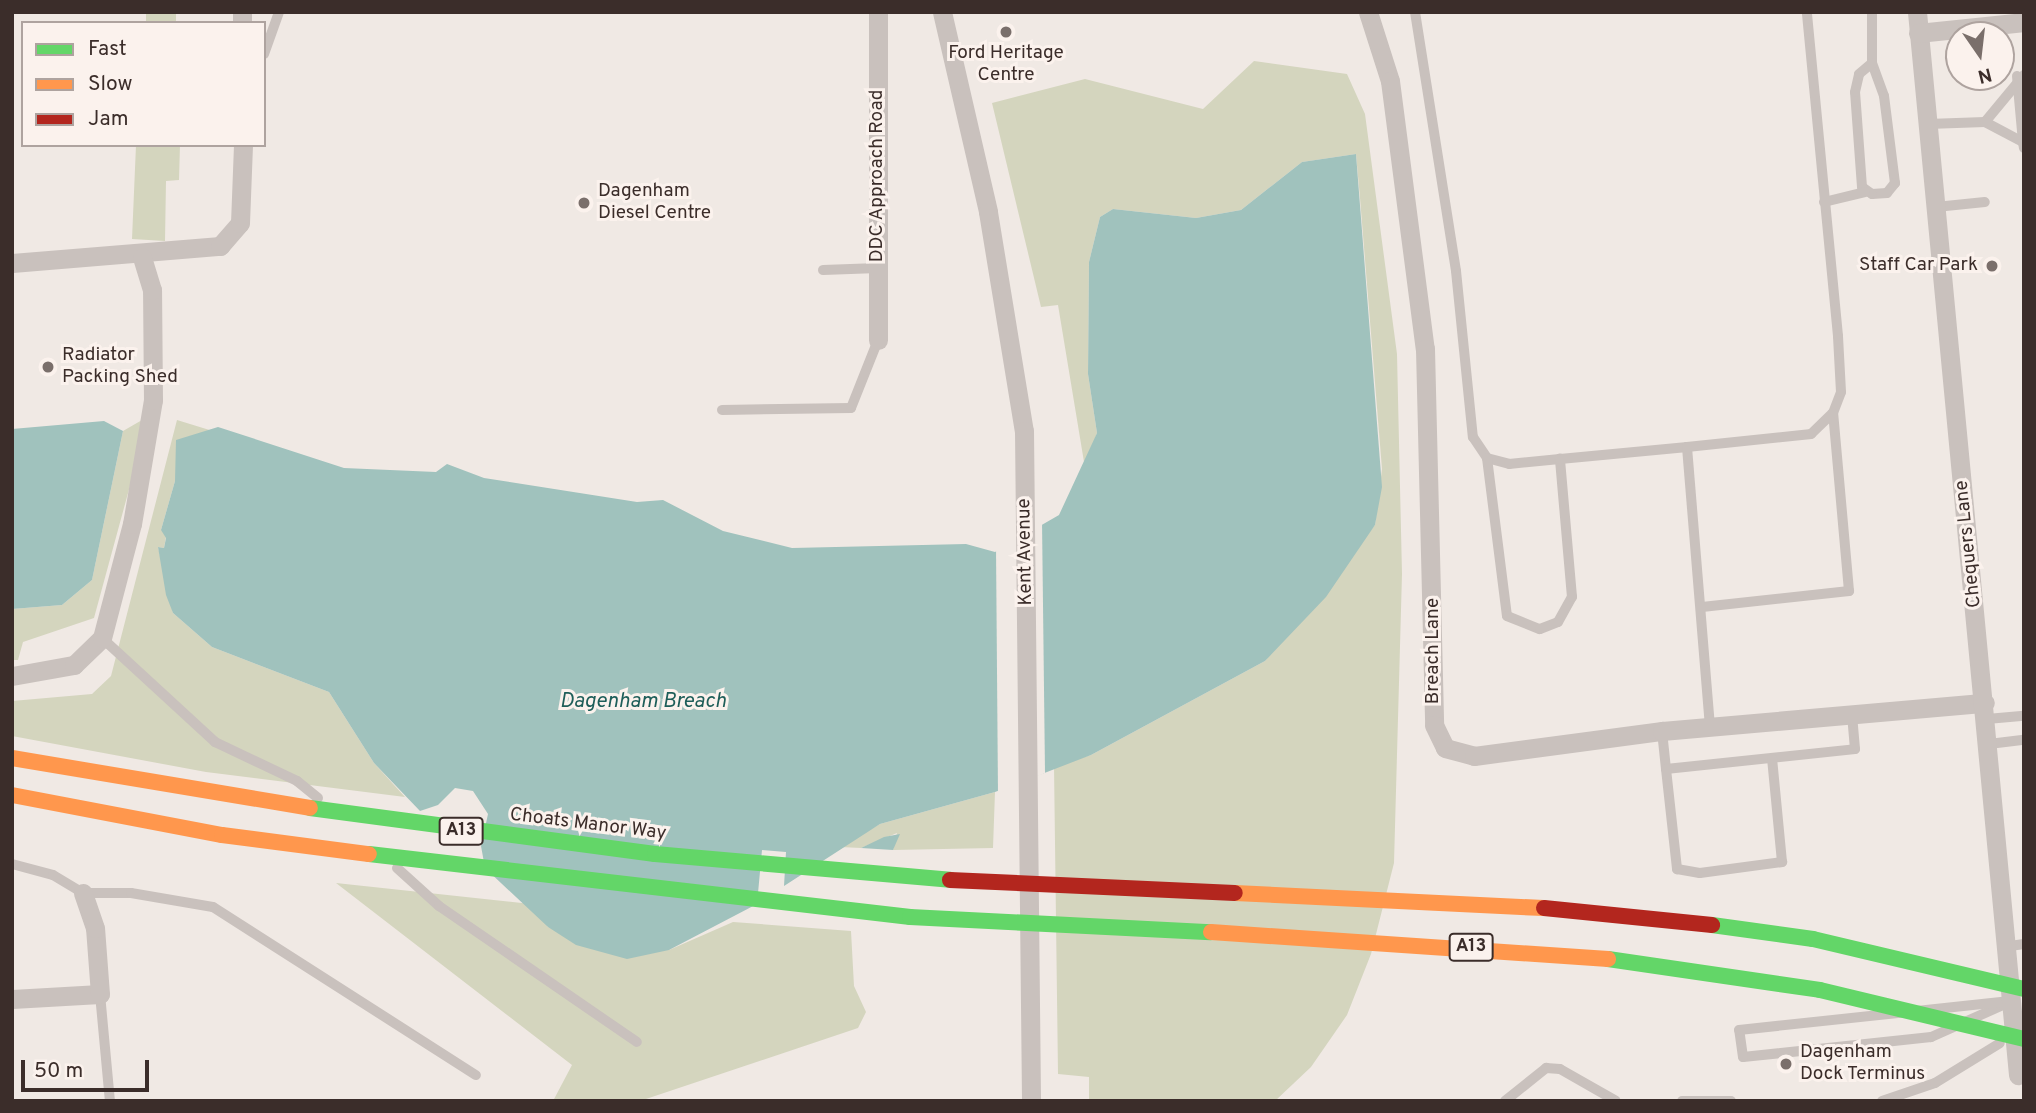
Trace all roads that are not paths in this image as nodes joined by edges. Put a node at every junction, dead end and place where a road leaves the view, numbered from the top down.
1 (279, 12) edge
2 (878, 12) edge
3 (942, 12) edge
4 (1368, 12) edge
5 (1415, 12) edge
6 (1807, 12) edge
7 (1872, 12) edge
8 (1917, 12) edge
9 (2024, 22) edge
10 (1919, 33) junction
11 (266, 48) edge
12 (1872, 64) junction
13 (2020, 76) edge
14 (1985, 122) junction
15 (1928, 124) junction
16 (2023, 142) edge
17 (243, 147) edge
18 (2024, 149) edge
19 (1865, 192) junction
20 (1824, 202) junction
21 (1985, 202) dead end
22 (1936, 207) junction
23 (142, 257) junction
24 (12, 263) edge
25 (878, 268) junction
26 (823, 271) dead end
27 (878, 340) joint
28 (722, 410) dead end
29 (1833, 413) junction
30 (1687, 447) junction
31 (1487, 458) junction
32 (1560, 459) junction
33 (1702, 607) junction
34 (102, 638) junction
35 (12, 676) edge
36 (1986, 711) junction
37 (1852, 712) junction
38 (2024, 716) edge
39 (1710, 727) junction
40 (1662, 731) junction
41 (2024, 740) edge
42 (1989, 744) junction
43 (12, 758) edge
44 (1772, 758) junction
45 (1666, 769) junction
46 (12, 795) edge
47 (350, 827) dead end
48 (360, 835) dead end
49 (12, 864) edge
50 (83, 893) junction
51 (2017, 945) edge
52 (100, 994) junction
53 (2018, 995) edge
54 (12, 999) edge
55 (2019, 1038) edge
56 (637, 1042) dead end
57 (477, 1074) dead end
58 (2018, 1075) dead end
59 (110, 1101) edge
60 (1031, 1101) edge
61 (1505, 1101) edge
62 (1616, 1101) edge
63 (1682, 1101) edge
64 (1731, 1101) edge
65 (1882, 1101) edge

1 - 11 lane
2 - 25 street, DDC Approach Road
3 - 60 street, Kent Avenue
4 - 40 street, Breach Lane
5 - 31 lane
6 - 20 lane
7 - 12 lane
8 - 10 street, Chequers Lane
9 - 10 street
10 - 15 street, Chequers Lane
12 - 19 lane
12 - 19 lane
13 - 14 lane
13 - 16 lane
14 - 15 lane
14 - 16 lane
15 - 22 street, Chequers Lane
16 - 18 lane
17 - 23 street
19 - 20 lane
20 - 29 lane
21 - 22 lane
22 - 36 street, Chequers Lane
23 - 24 street
23 - 34 street
25 - 26 lane
25 - 27 street, DDC Approach Road
27 - 28 lane
29 - 30 lane
29 - 33 lane
30 - 32 lane
30 - 33 lane
31 - 32 lane
31 - 32 lane
33 - 39 lane
34 - 35 street
34 - 47 lane
36 - 37 street, Breach Lane
36 - 38 lane
36 - 42 street, Chequers Lane
37 - 39 street, Breach Lane
37 - 44 lane
39 - 40 street, Breach Lane
40 - 45 lane
41 - 42 lane
42 - 51 street, Chequers Lane
43 - 53 highway, Choats Manor Way / A13, bridge
44 - 45 lane
44 - 45 lane
46 - 55 highway, A13, bridge
48 - 56 lane
49 - 50 lane
50 - 52 street
50 - 57 lane
51 - 53 street, Chequers Lane
52 - 54 street
52 - 59 lane
53 - 53 lane
53 - 55 street, Chequers Lane
55 - 58 street, Chequers Lane
55 - 65 lane
61 - 62 lane
63 - 64 lane

